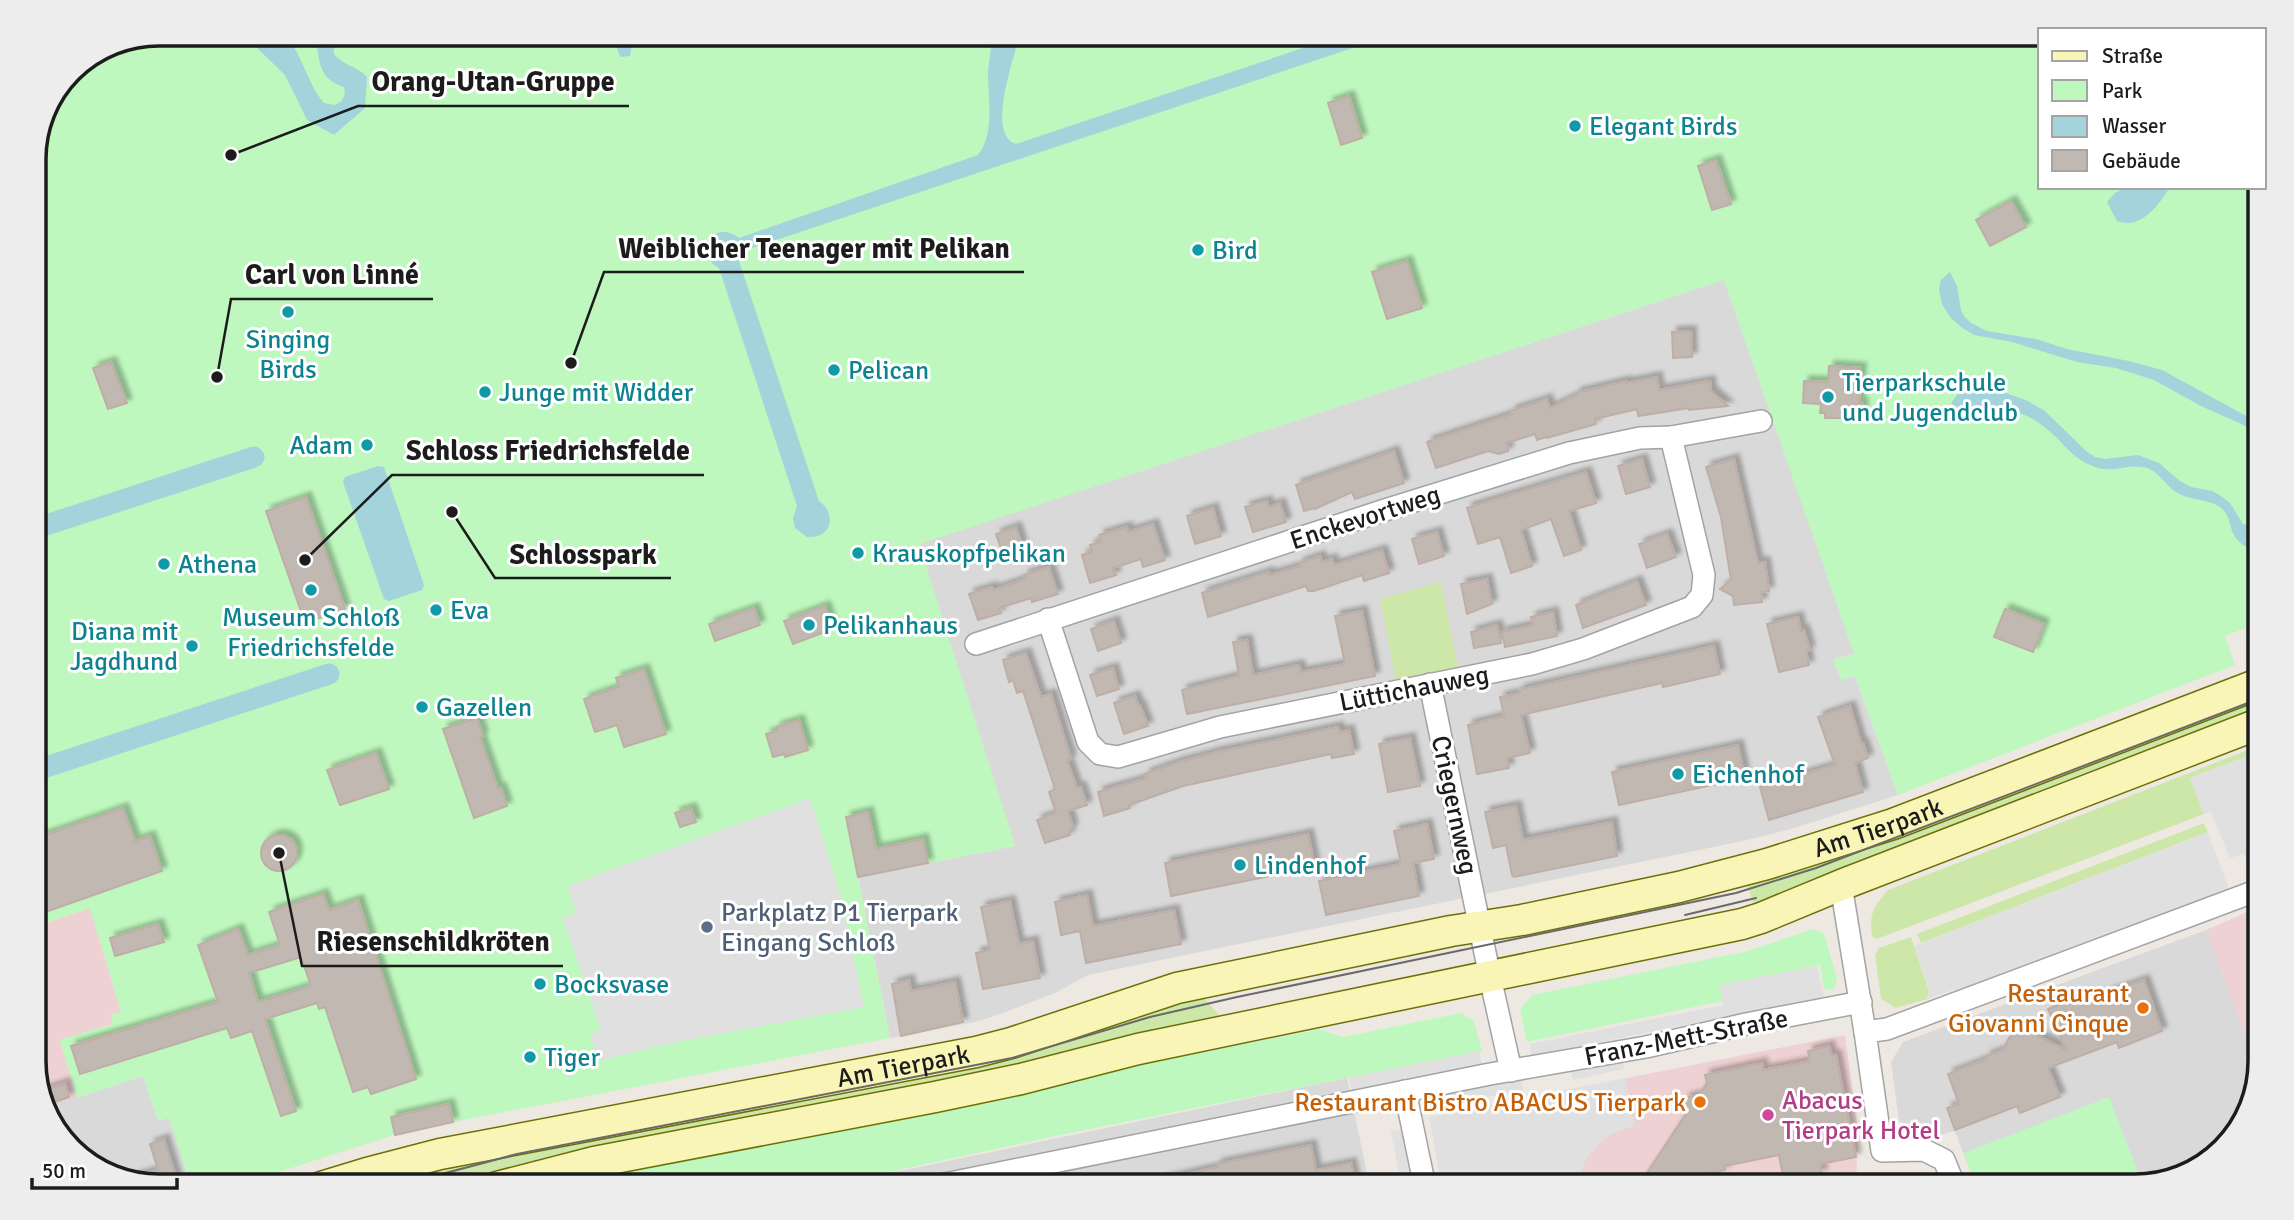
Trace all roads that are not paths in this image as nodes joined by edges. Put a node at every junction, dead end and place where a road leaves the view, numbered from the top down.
1 (1761, 421) dead end
2 (1671, 437) junction
3 (1048, 620) junction
4 (976, 644) dead end
5 (1430, 684) junction
6 (2248, 688) edge
7 (2248, 728) edge
8 (1841, 885) junction
9 (2248, 894) edge
10 (1480, 926) junction
11 (1490, 977) junction
12 (1861, 1002) junction
13 (1865, 1032) junction
14 (1511, 1071) junction
15 (1405, 1091) junction
16 (361, 1174) edge
17 (547, 1174) edge
18 (994, 1174) edge
19 (1422, 1174) edge
20 (1950, 1174) edge

1 - 2 street, Enckevortweg
2 - 3 street, Enckevortweg
2 - 5 street, Lüttichauweg
3 - 4 street, Enckevortweg
3 - 5 street, Lüttichauweg
5 - 10 street, Criegernweg
6 - 10 main road, Am Tierpark
7 - 8 main road, Am Tierpark
8 - 11 main road, Am Tierpark
8 - 12 street
9 - 13 street
10 - 11 street
10 - 16 main road, Am Tierpark
11 - 14 street
11 - 17 main road, Am Tierpark
12 - 13 street
12 - 14 street, Franz-Mett-Straße
13 - 20 street
14 - 15 street, Franz-Mett-Straße
15 - 18 street
15 - 19 street

